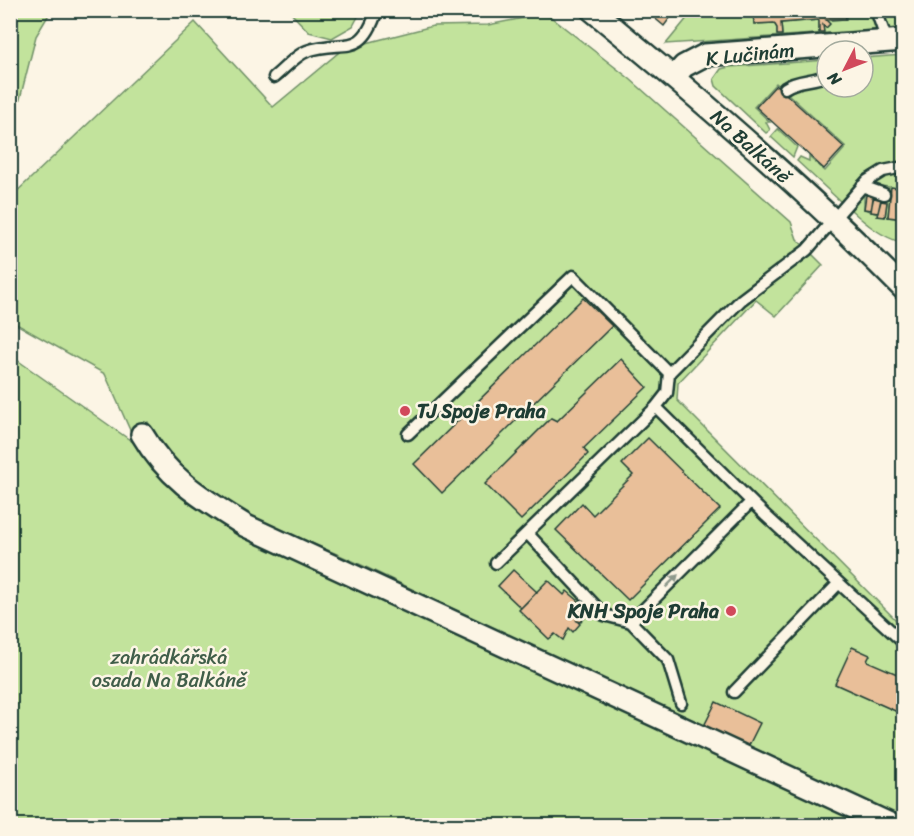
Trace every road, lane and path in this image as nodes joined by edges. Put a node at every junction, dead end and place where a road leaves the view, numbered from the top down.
1 (377, 10) edge
2 (592, 10) edge
3 (876, 10) edge
4 (895, 41) edge
5 (875, 44) edge
6 (815, 49) edge
7 (274, 76) dead end
8 (674, 77) junction
9 (815, 79) edge
10 (785, 88) dead end
11 (903, 167) edge
12 (862, 186) junction
13 (884, 194) dead end
14 (831, 220) junction
15 (878, 263) junction
16 (903, 266) edge
17 (903, 289) edge
18 (669, 374) junction
19 (656, 407) junction
20 (142, 434) dead end
21 (408, 435) dead end
22 (751, 501) junction
23 (528, 534) junction
24 (496, 563) dead end
25 (838, 584) junction
26 (631, 622) junction
27 (903, 644) edge
28 (734, 692) dead end
29 (681, 703) dead end
30 (894, 825) edge

1 - 7 lane
2 - 8 street, Na Balkáně
3 - 4 lane
4 - 5 street, K Lučinám
6 - 8 street, K Lučinám
8 - 14 street, Na Balkáně
9 - 10 lane
11 - 12 lane
12 - 13 lane
12 - 14 lane
14 - 15 street, Na Balkáně
14 - 18 lane
15 - 16 street
15 - 17 street, Na Balkáně
18 - 19 lane
18 - 21 lane
19 - 22 lane
19 - 23 lane
20 - 30 street
22 - 25 lane
26 -> 22 lane
23 - 24 lane
23 - 26 lane
25 - 27 lane
25 - 28 lane
26 - 29 lane

